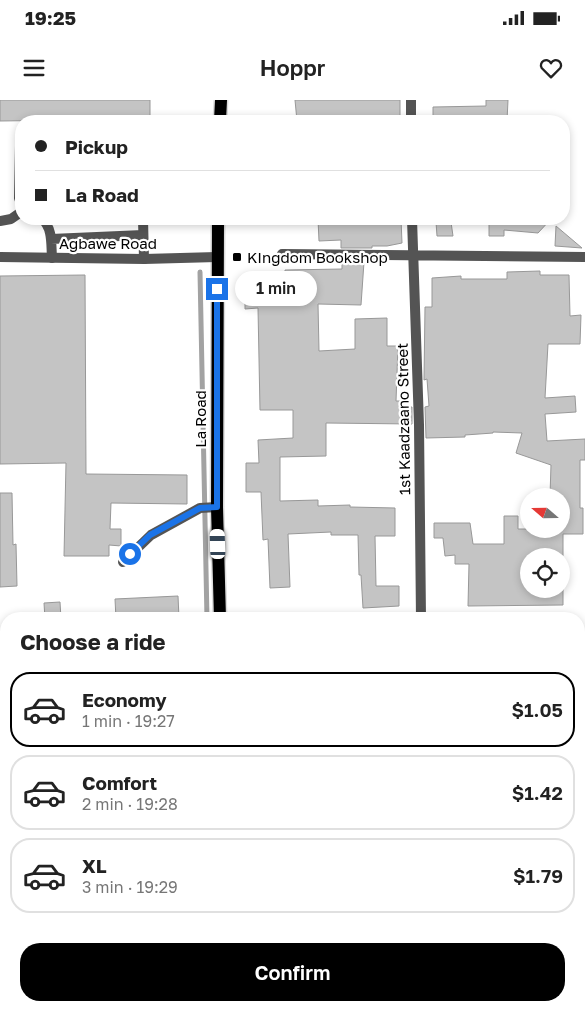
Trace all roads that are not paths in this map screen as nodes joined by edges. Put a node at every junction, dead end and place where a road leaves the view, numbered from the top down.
1 (221, 100) edge
2 (411, 100) edge
3 (220, 115) edge
4 (411, 115) edge
5 (15, 216) edge
6 (0, 221) edge
7 (48, 225) edge
8 (143, 225) edge
9 (218, 225) edge
10 (412, 225) edge
11 (144, 235) junction
12 (51, 239) junction
13 (282, 254) dead end
14 (412, 255) junction
15 (217, 256) junction
16 (0, 257) edge
17 (585, 257) edge
18 (52, 258) junction
19 (144, 259) junction
20 (208, 508) junction
21 (123, 562) dead end
22 (219, 612) edge
23 (421, 612) edge

1 - 3 main road
2 - 4 street
5 - 6 street
7 - 12 street
8 - 11 street
9 - 15 main road, La Road
10 - 14 street, 1st Kaadzaano Street
11 - 12 street
11 - 19 street
12 - 18 street
13 - 14 street
14 - 17 street
14 - 23 street, 1st Kaadzaano Street
15 - 19 street, Agbawe Road
15 - 20 main road, La Road
16 - 18 street, Agbawe Road
18 - 19 street, Agbawe Road
20 - 21 street
20 - 22 main road, La Road

